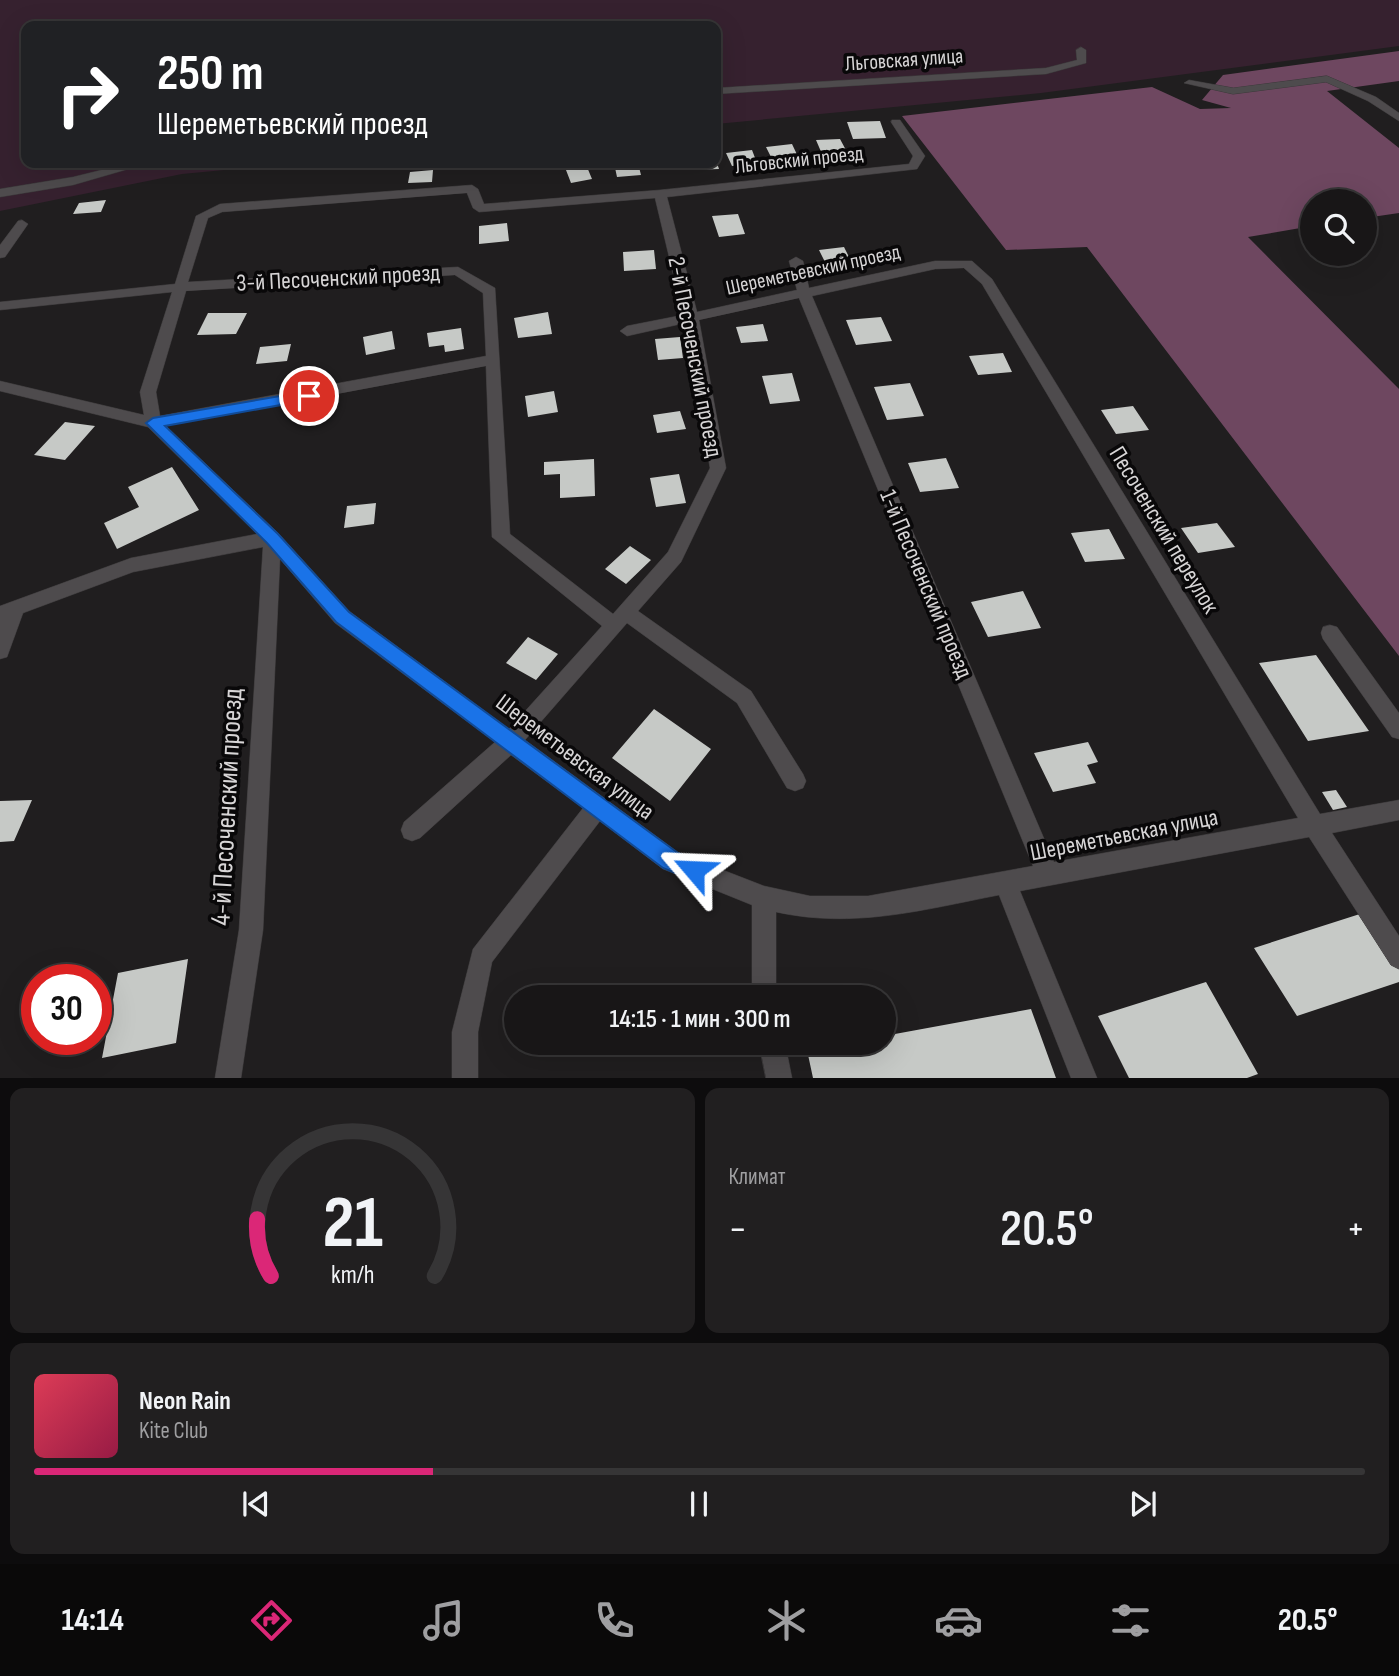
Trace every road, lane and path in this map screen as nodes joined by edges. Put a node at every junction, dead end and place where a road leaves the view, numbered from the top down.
1 (1081, 50) dead end
2 (1189, 83) dead end
3 (721, 91) edge
4 (1399, 118) edge
5 (896, 122) dead end
6 (124, 168) edge
7 (0, 193) edge
8 (660, 194) junction
9 (22, 224) dead end
10 (0, 254) edge
11 (796, 261) dead end
12 (967, 264) joint
13 (181, 287) junction
14 (804, 293) junction
15 (0, 306) edge
16 (691, 317) junction
17 (627, 331) dead end
18 (491, 360) junction
19 (0, 386) edge
20 (153, 423) junction
21 (272, 538) junction
22 (7, 611) edge
23 (621, 620) junction
24 (1330, 633) dead end
25 (0, 650) edge
26 (1399, 730) edge
27 (510, 742) junction
28 (795, 781) dead end
29 (598, 806) junction
30 (1399, 810) edge
31 (1314, 825) junction
32 (412, 830) dead end
33 (1048, 875) junction
34 (1006, 884) junction
35 (764, 898) junction
36 (1399, 957) edge
37 (764, 985) edge
38 (774, 1055) edge
39 (228, 1077) edge
40 (465, 1077) edge
41 (779, 1077) edge
42 (1084, 1077) edge

1 - 3 street, Льговская улица
2 - 4 street
5 - 8 street, Льговский проезд
6 - 7 street
8 - 13 street, Льговский проезд
8 - 16 street, 2-й Песоченский проезд
9 - 10 street
11 - 14 street, 1-й Песоченский проезд
12 - 14 street, Шереметьевский проезд
12 - 31 street, Песоченский переулок
13 - 15 street, 3-й Песоченский проезд
13 - 18 street, 3-й Песоченский проезд
13 - 20 street
14 - 16 street, Шереметьевский проезд
14 - 33 street, 1-й Песоченский проезд
16 - 17 street, Шереметьевский проезд
16 - 23 street, 2-й Песоченский проезд
18 - 20 street
18 - 23 street, 3-й Песоченский проезд
19 - 20 street
20 - 21 street, Шереметьевская улица
21 - 22 street
21 - 27 street, Шереметьевская улица
21 - 39 street, 4-й Песоченский проезд
22 - 25 street
23 - 27 street, 2-й Песоченский проезд
23 - 28 street, 3-й Песоченский проезд
24 - 26 street
27 - 29 street, Шереметьевская улица
27 - 32 street
29 - 35 street, Шереметьевская улица
29 - 40 street
30 - 31 street, Шереметьевская улица
31 - 33 street, Шереметьевская улица
31 - 36 street, Песоченский переулок
33 - 34 street, Шереметьевская улица
34 - 35 street, Шереметьевская улица
34 - 42 street
35 - 37 street
38 - 41 street

